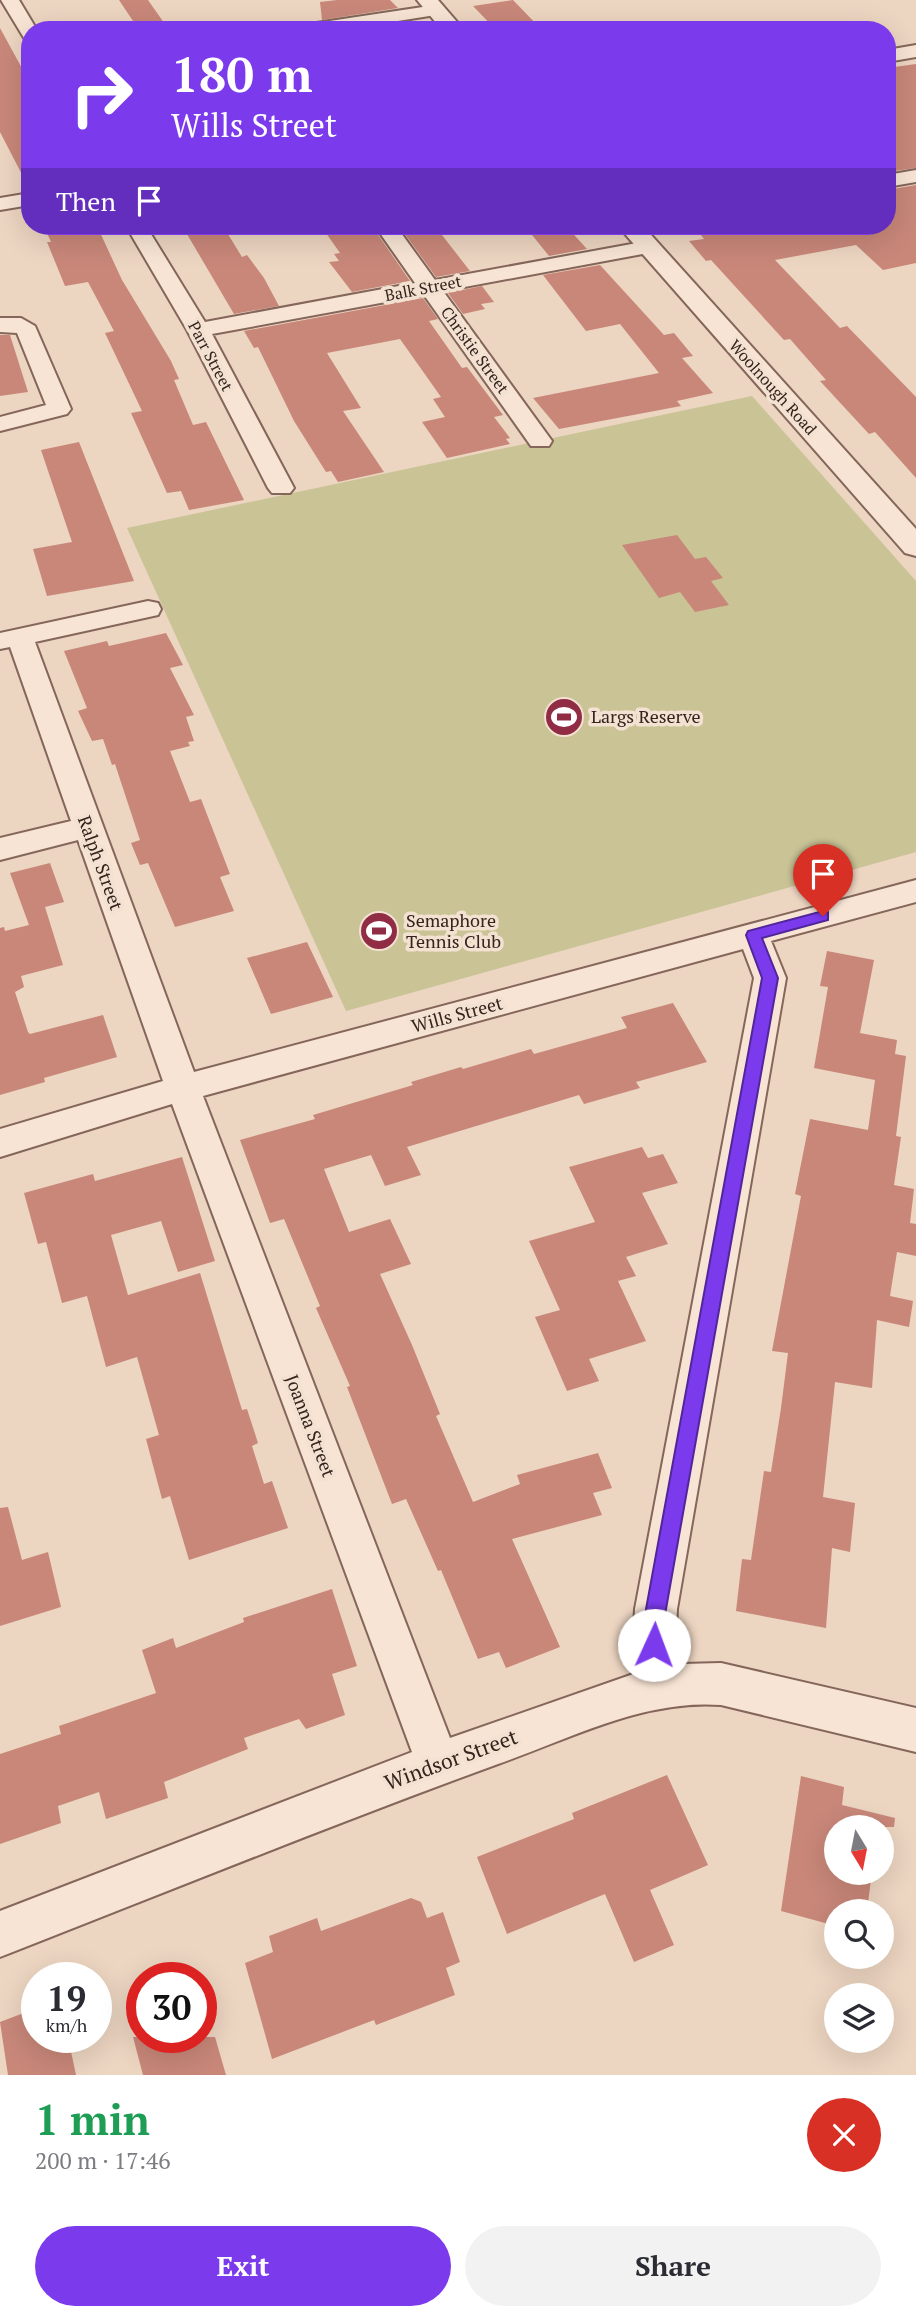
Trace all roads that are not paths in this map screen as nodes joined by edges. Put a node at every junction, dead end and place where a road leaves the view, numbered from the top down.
1 (10, 0) edge
2 (431, 5) edge
3 (22, 21) edge
4 (349, 21) edge
5 (446, 21) edge
6 (916, 51) edge
7 (896, 54) edge
8 (916, 176) edge
9 (896, 179) edge
10 (21, 200) edge
11 (0, 204) edge
12 (141, 235) edge
13 (391, 235) edge
14 (628, 235) edge
15 (642, 235) edge
16 (429, 287) junction
17 (11, 325) edge
18 (198, 331) junction
19 (0, 424) edge
20 (540, 441) dead end
21 (281, 488) dead end
22 (916, 547) edge
23 (148, 609) dead end
24 (10, 639) edge
25 (87, 827) junction
26 (0, 849) edge
27 (916, 891) edge
28 (753, 935) junction
29 (183, 1088) junction
30 (0, 1143) edge
31 (668, 1685) junction
32 (916, 1730) edge
33 (438, 1764) junction
34 (0, 1934) edge

1 - 3 street
2 - 4 street
2 - 5 street
6 - 7 street
8 - 9 street
10 - 11 street
12 - 18 street, Parr Street
13 - 16 street, Christie Street
14 - 16 street, Balk Street
15 - 22 street, Woolnough Road
16 - 18 street, Balk Street
16 - 20 street, Christie Street
17 - 19 street
18 - 21 street, Parr Street
23 - 24 street
24 - 25 street, Ralph Street
25 - 26 street
25 - 29 street, Ralph Street
27 - 28 street, Wills Street
28 - 29 street, Wills Street
28 - 31 street
29 - 30 street, Wills Street
29 - 33 street, Joanna Street
31 - 32 street, Windsor Street
31 - 33 street, Windsor Street
33 - 34 street, Windsor Street

